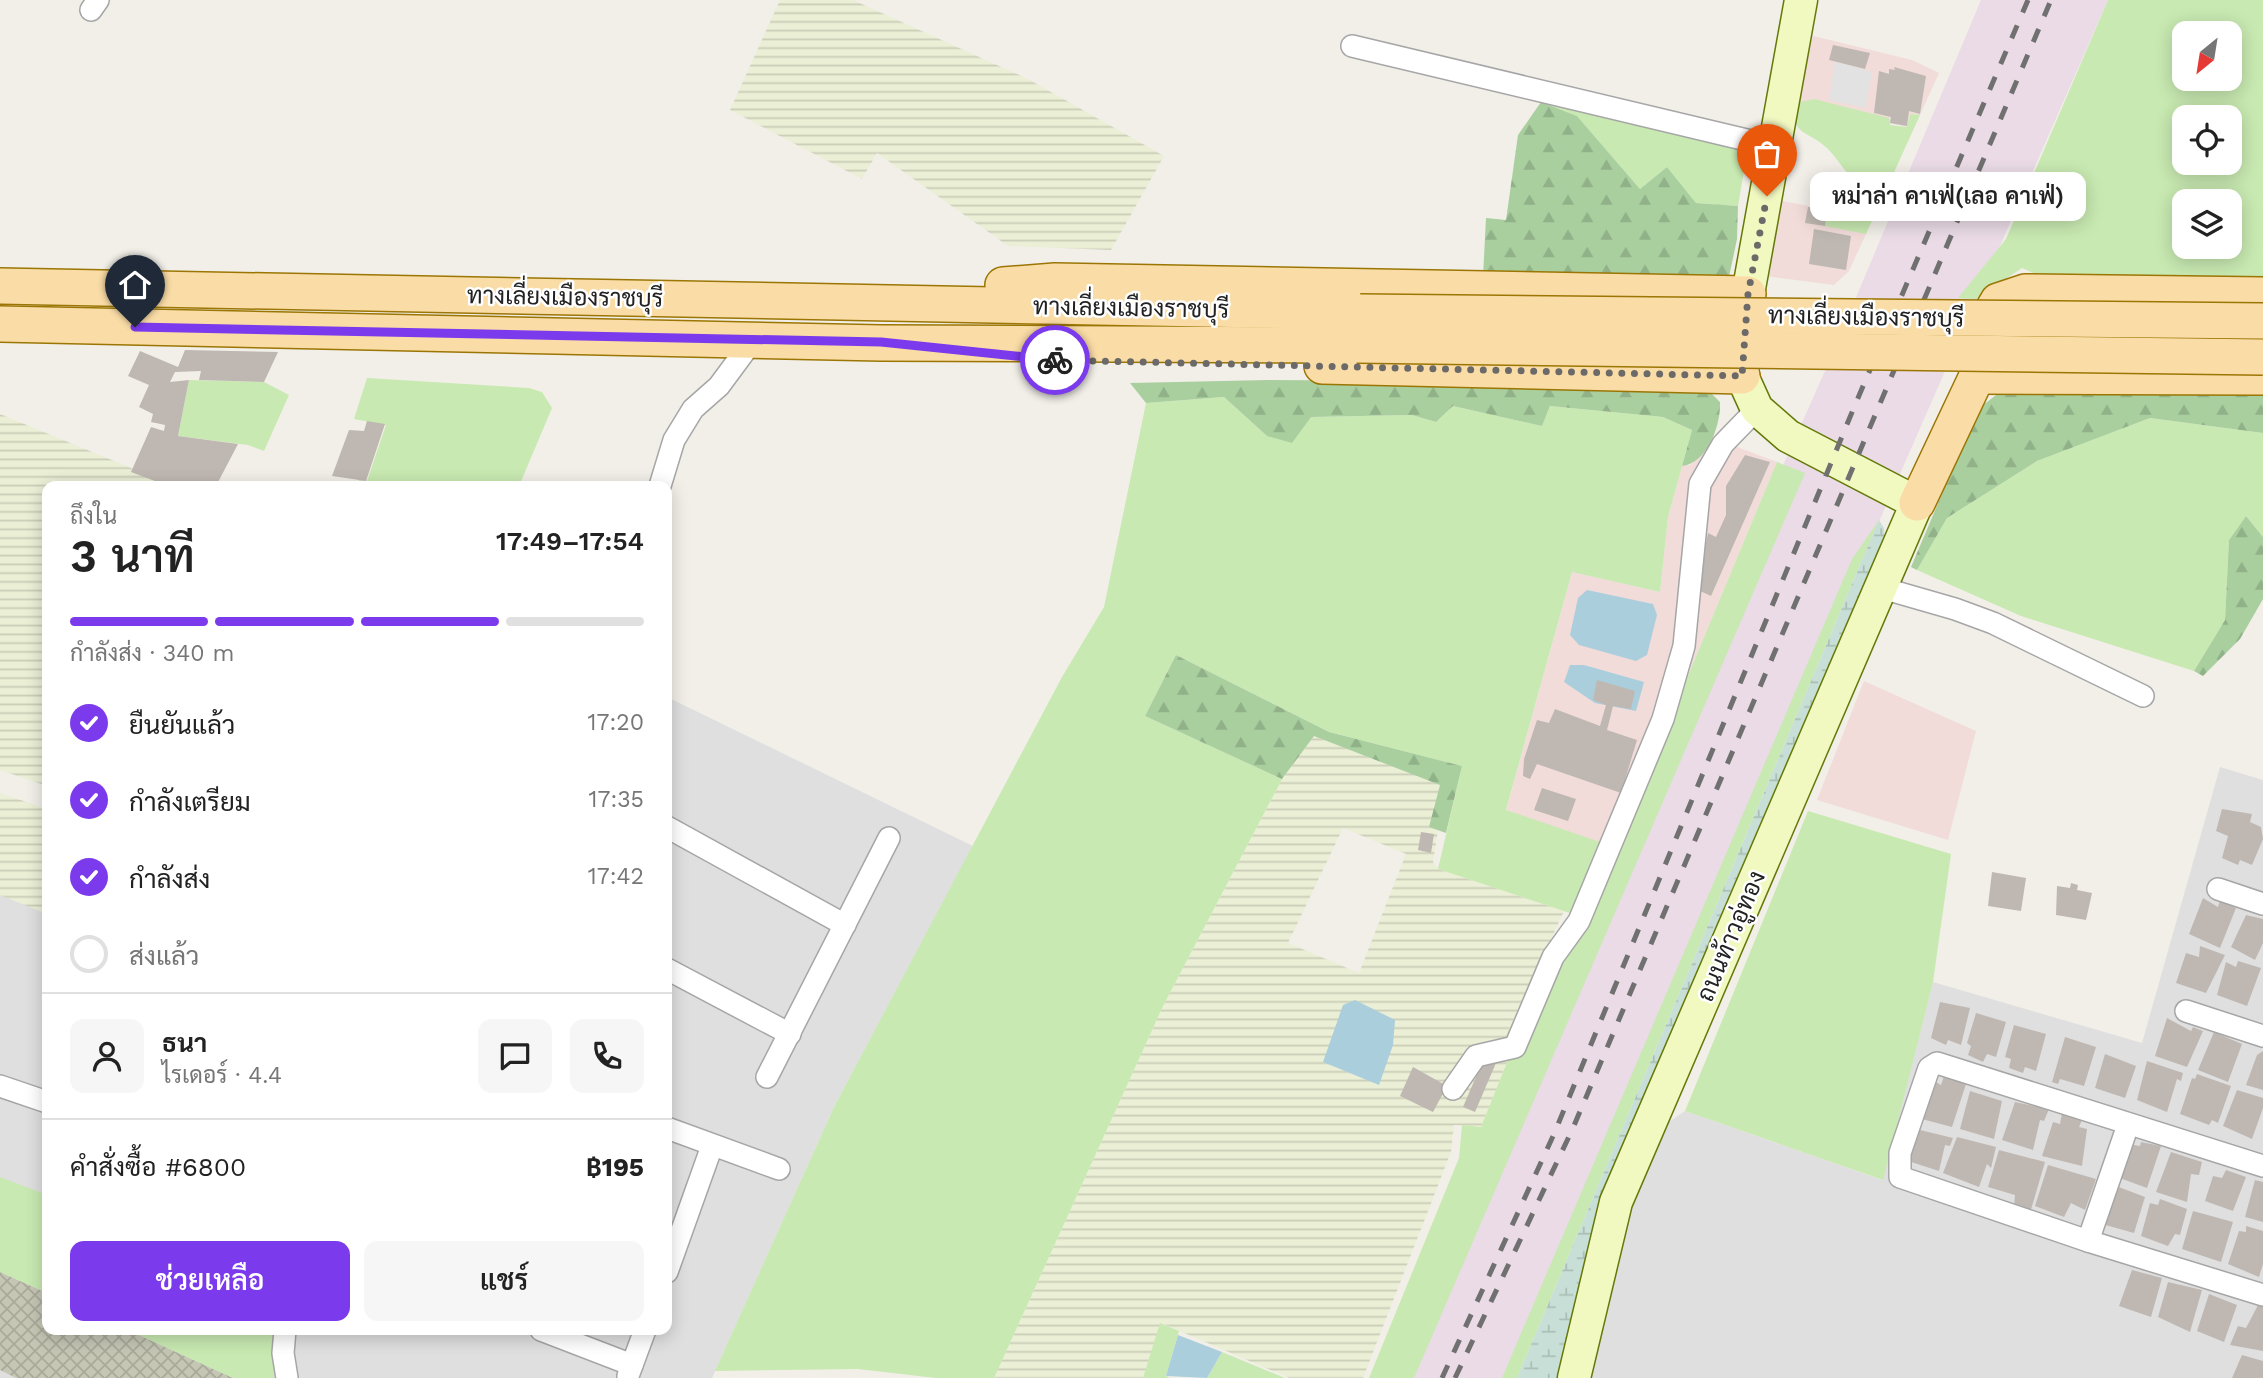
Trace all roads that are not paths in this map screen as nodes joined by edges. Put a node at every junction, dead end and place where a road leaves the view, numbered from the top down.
1 (1801, 0) edge
2 (1352, 46) dead end
3 (1776, 147) junction
4 (0, 286) edge
5 (1748, 294) junction
6 (2263, 295) edge
7 (762, 301) junction
8 (2263, 321) edge
9 (0, 324) edge
10 (1359, 329) junction
11 (753, 340) junction
12 (881, 342) junction
13 (2263, 357) edge
14 (1742, 376) junction
15 (1977, 376) junction
16 (2263, 377) edge
17 (1757, 409) junction
18 (662, 481) edge
19 (1917, 503) junction
20 (1882, 588) junction
21 (2143, 696) dead end
22 (672, 830) edge
23 (889, 838) dead end
24 (2218, 889) dead end
25 (2263, 904) edge
26 (845, 925) junction
27 (672, 972) edge
28 (2186, 1011) dead end
29 (790, 1034) junction
30 (2263, 1036) edge
31 (767, 1077) dead end
32 (0, 1086) edge
33 (1453, 1089) dead end
34 (42, 1100) edge
35 (2128, 1125) junction
36 (672, 1130) edge
37 (712, 1146) junction
38 (2263, 1166) edge
39 (779, 1169) dead end
40 (2088, 1241) junction
41 (672, 1246) edge
42 (2263, 1295) edge
43 (285, 1335) edge
44 (552, 1335) edge
45 (643, 1335) edge
46 (630, 1372) edge
47 (287, 1378) edge
48 (1574, 1378) edge

1 - 3 street
2 - 3 street
3 - 5 street
4 - 7 main road, ทางเลี่ยงเมืองราชบุรี
5 - 7 main road
5 - 14 street
6 - 15 main road
7 - 10 main road, ทางเลี่ยงเมืองราชบุรี
8 - 10 main road, ทางเลี่ยงเมืองราชบุรี, bridge
9 - 11 main road, ทางเลี่ยงเมืองราชบุรี
10 - 12 main road, ทางเลี่ยงเมืองราชบุรี
10 - 13 main road, ทางเลี่ยงเมืองราชบุรี, bridge
11 - 12 main road, ทางเลี่ยงเมืองราชบุรี
11 - 18 street
12 - 14 main road
14 - 17 street
15 - 16 main road
15 - 19 main road
17 - 19 street
17 - 33 street
19 - 20 street, ถนนท้าวอู่ทอง
20 - 21 street
20 - 48 street, ถนนท้าวอู่ทอง
22 - 26 street
23 - 26 street
24 - 25 street
26 - 29 street
27 - 29 street
28 - 30 street
29 - 31 street
32 - 34 street
35 - 38 street
35 - 40 street
35 - 40 street
36 - 37 street
37 - 39 street
37 - 41 street
40 - 42 street
43 - 47 street
44 - 46 street
45 - 46 street

